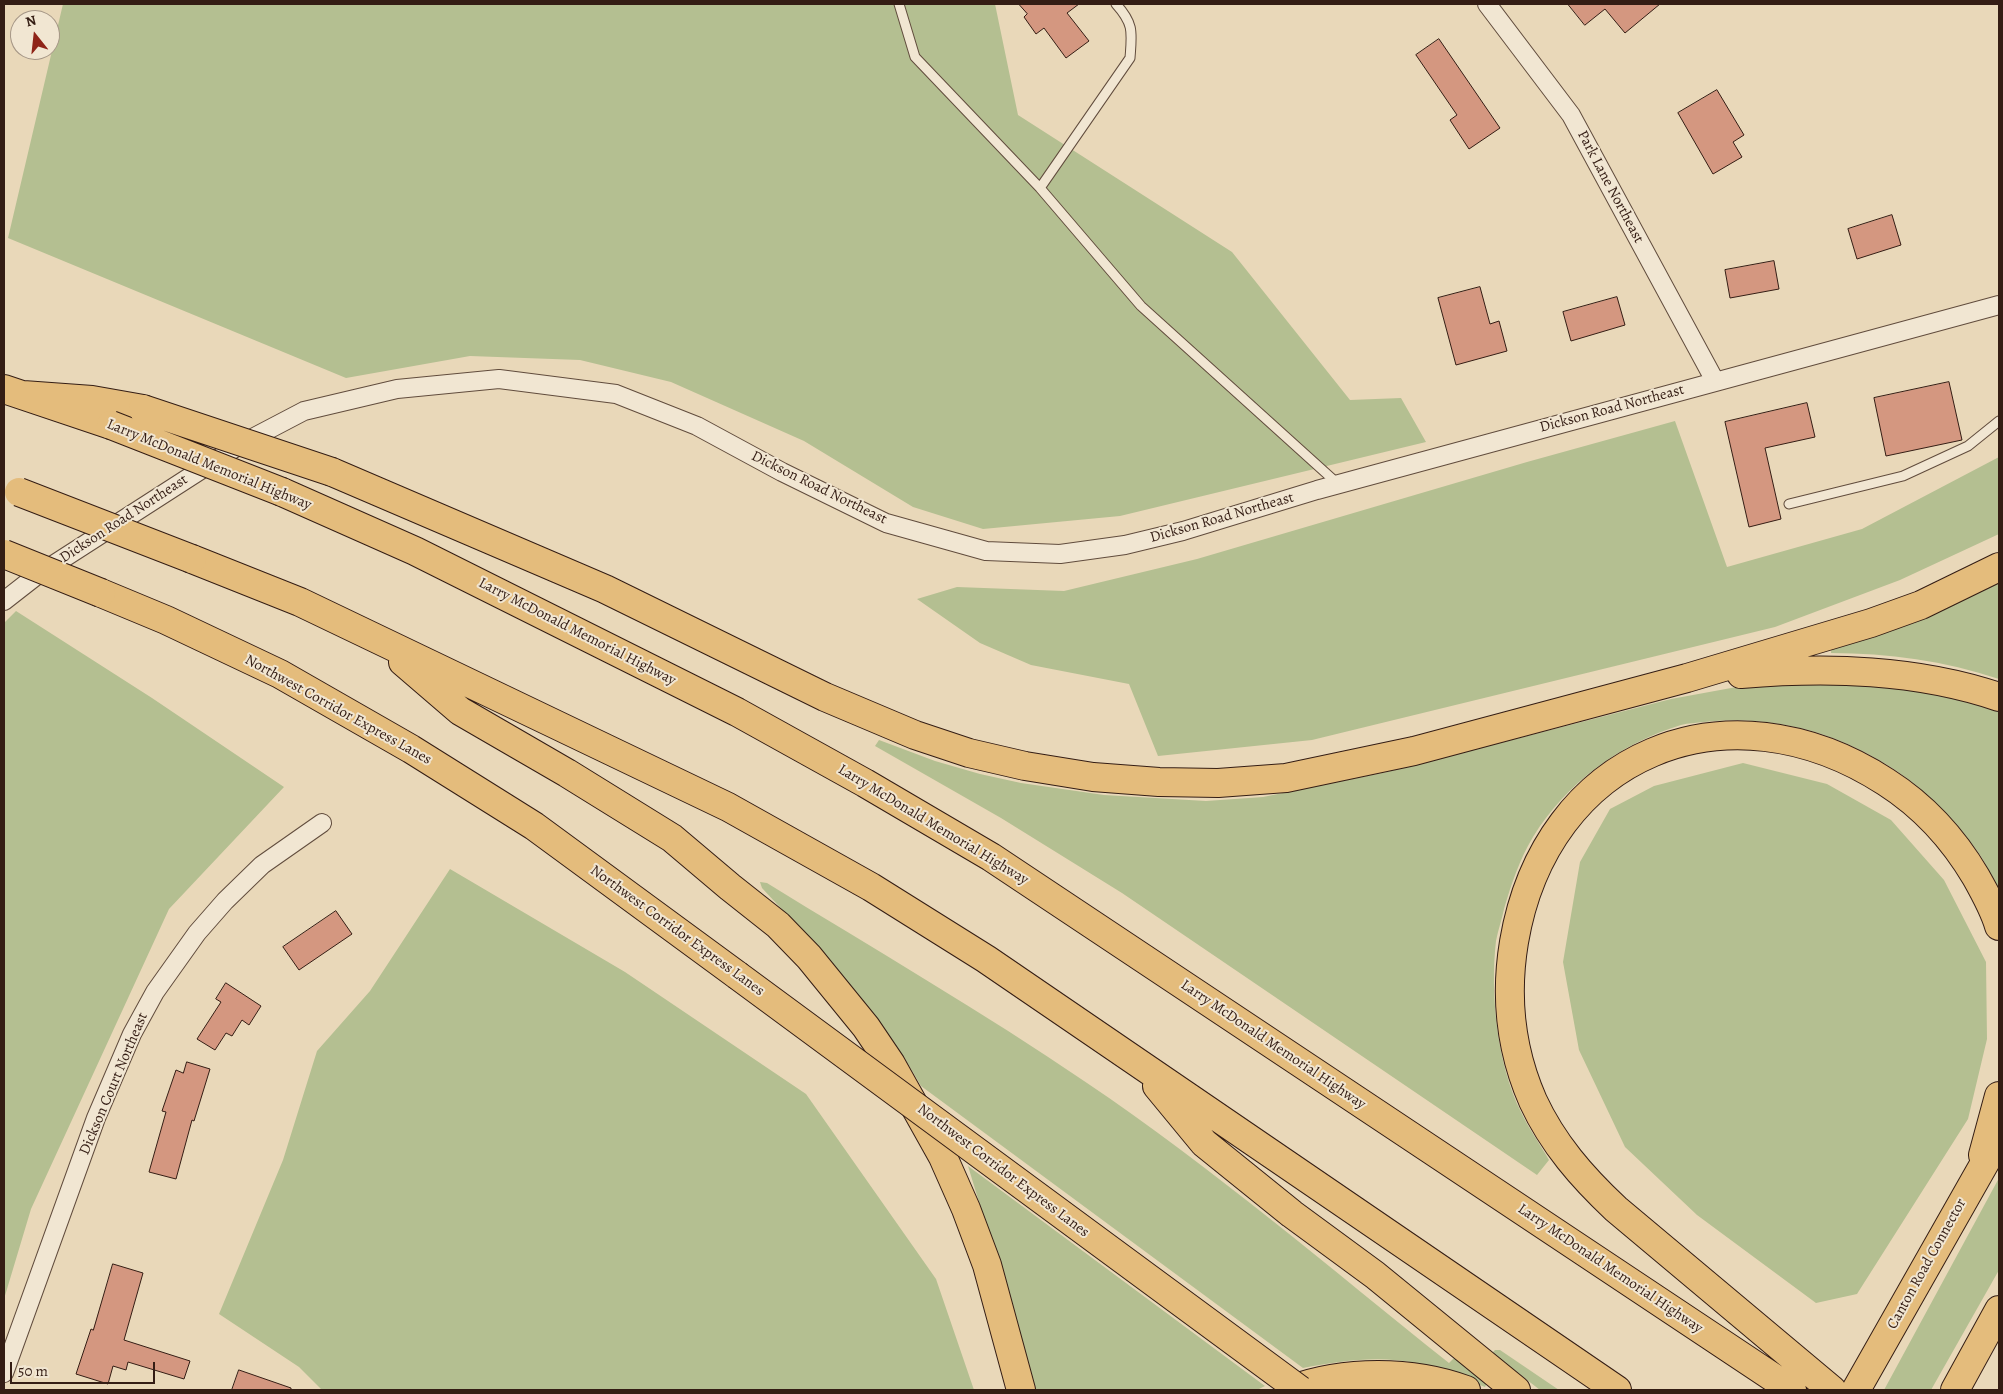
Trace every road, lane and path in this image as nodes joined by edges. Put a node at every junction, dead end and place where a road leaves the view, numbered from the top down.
1 (899, 4) edge
2 (1116, 4) edge
3 (1487, 4) edge
4 (1040, 188) junction
5 (1999, 305) edge
6 (1714, 381) junction
7 (13, 392) edge
8 (1999, 421) edge
9 (1338, 484) junction
10 (12, 489) edge
11 (1789, 504) dead end
12 (4, 554) edge
13 (1999, 567) edge
14 (4, 601) edge
15 (376, 638) junction
16 (1687, 678) junction
17 (1999, 697) edge
18 (322, 823) dead end
19 (1999, 926) edge
20 (1137, 1061) junction
21 (1999, 1096) edge
22 (1999, 1138) edge
23 (1979, 1172) junction
24 (1999, 1310) edge
25 (4, 1373) edge
26 (1959, 1383) edge
27 (1021, 1390) edge
28 (1290, 1390) edge
29 (1300, 1390) edge
30 (1466, 1390) edge
31 (1516, 1390) edge
32 (1617, 1390) edge
33 (1792, 1390) edge
34 (1832, 1390) edge
35 (1856, 1390) edge

1 - 4 lane
2 - 4 lane
3 - 6 street, Park Lane Northeast
4 - 9 lane
5 - 6 street, Dickson Road Northeast
6 - 9 street, Dickson Road Northeast
7 - 16 highway, bridge
7 - 33 highway, Larry McDonald Memorial Highway, bridge
8 - 11 lane
9 - 14 street, Dickson Road Northeast
10 - 15 highway, bridge
12 - 29 highway, Northwest Corridor Express Lanes, bridge
13 - 16 highway
15 - 20 highway
15 - 27 highway
16 - 17 highway
18 - 25 street, Dickson Court Northeast
19 - 34 highway
20 - 31 highway
20 - 32 highway
21 - 23 highway
22 - 23 highway, Canton Road Connector
23 - 35 highway, Canton Road Connector
24 - 26 highway
28 - 30 highway

